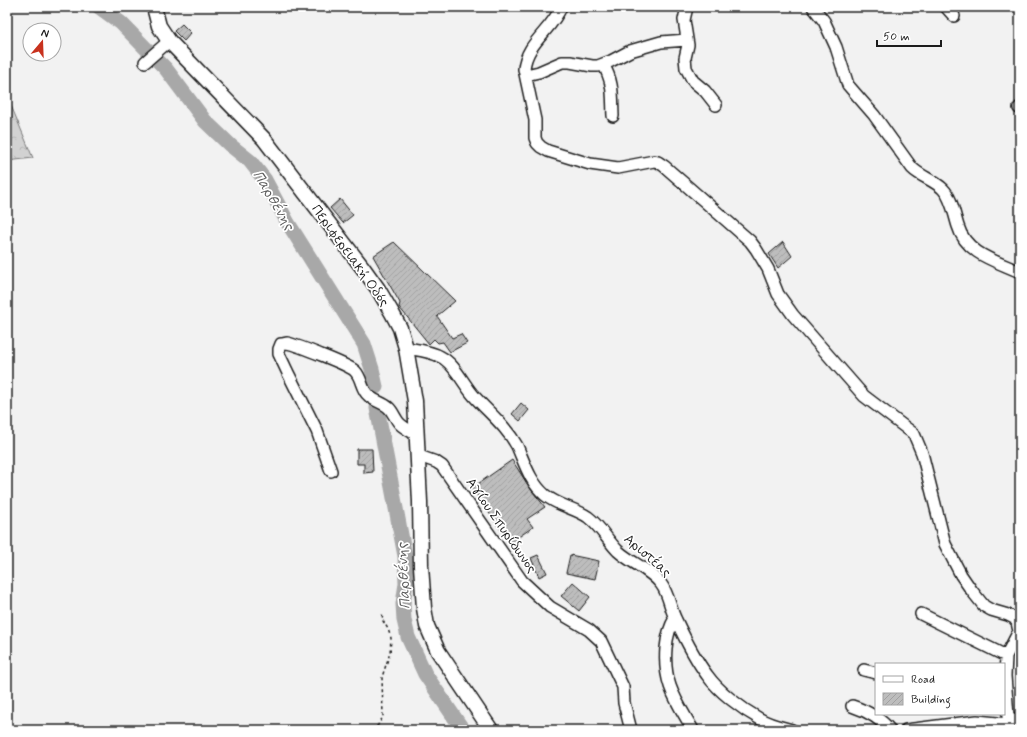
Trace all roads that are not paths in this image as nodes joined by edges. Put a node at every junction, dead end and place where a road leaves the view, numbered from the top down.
1 (154, 7) edge
2 (561, 7) edge
3 (688, 7) edge
4 (813, 7) edge
5 (946, 7) edge
6 (954, 16) dead end
7 (687, 40) junction
8 (164, 45) junction
9 (145, 62) dead end
10 (603, 64) junction
11 (526, 75) junction
12 (716, 105) dead end
13 (613, 116) dead end
14 (1020, 272) edge
15 (406, 348) junction
16 (417, 435) junction
17 (419, 456) junction
18 (331, 471) dead end
19 (921, 614) dead end
20 (675, 618) junction
21 (1019, 631) edge
22 (1006, 656) junction
23 (1005, 666) edge
24 (864, 670) dead end
25 (875, 673) edge
26 (1005, 696) edge
27 (852, 706) dead end
28 (1020, 717) edge
29 (1009, 727) edge
30 (491, 730) edge
31 (631, 730) edge
32 (693, 730) edge
33 (792, 730) edge
34 (890, 730) edge
35 (906, 730) edge

1 - 8 main road, Περιφερειακή Οδός
2 - 11 street
3 - 7 street
4 - 14 street
5 - 6 street
7 - 10 street
7 - 12 street
8 - 9 street
8 - 15 main road, Περιφερειακή Οδός
10 - 11 street
10 - 13 street
11 - 21 street
15 - 16 main road, Περιφερειακή Οδός
15 - 20 street, Αριστέας
16 - 17 main road, Περιφερειακή Οδός
16 - 18 street
17 - 30 main road, Περιφερειακή Οδός
17 - 31 street, Αγίου Σπυρίδωνος
19 - 22 street
20 - 32 street
20 - 33 street, Αριστέας
21 - 22 street
22 - 23 street
24 - 25 street
26 - 29 street
27 - 34 street
28 - 29 street
29 - 35 street

